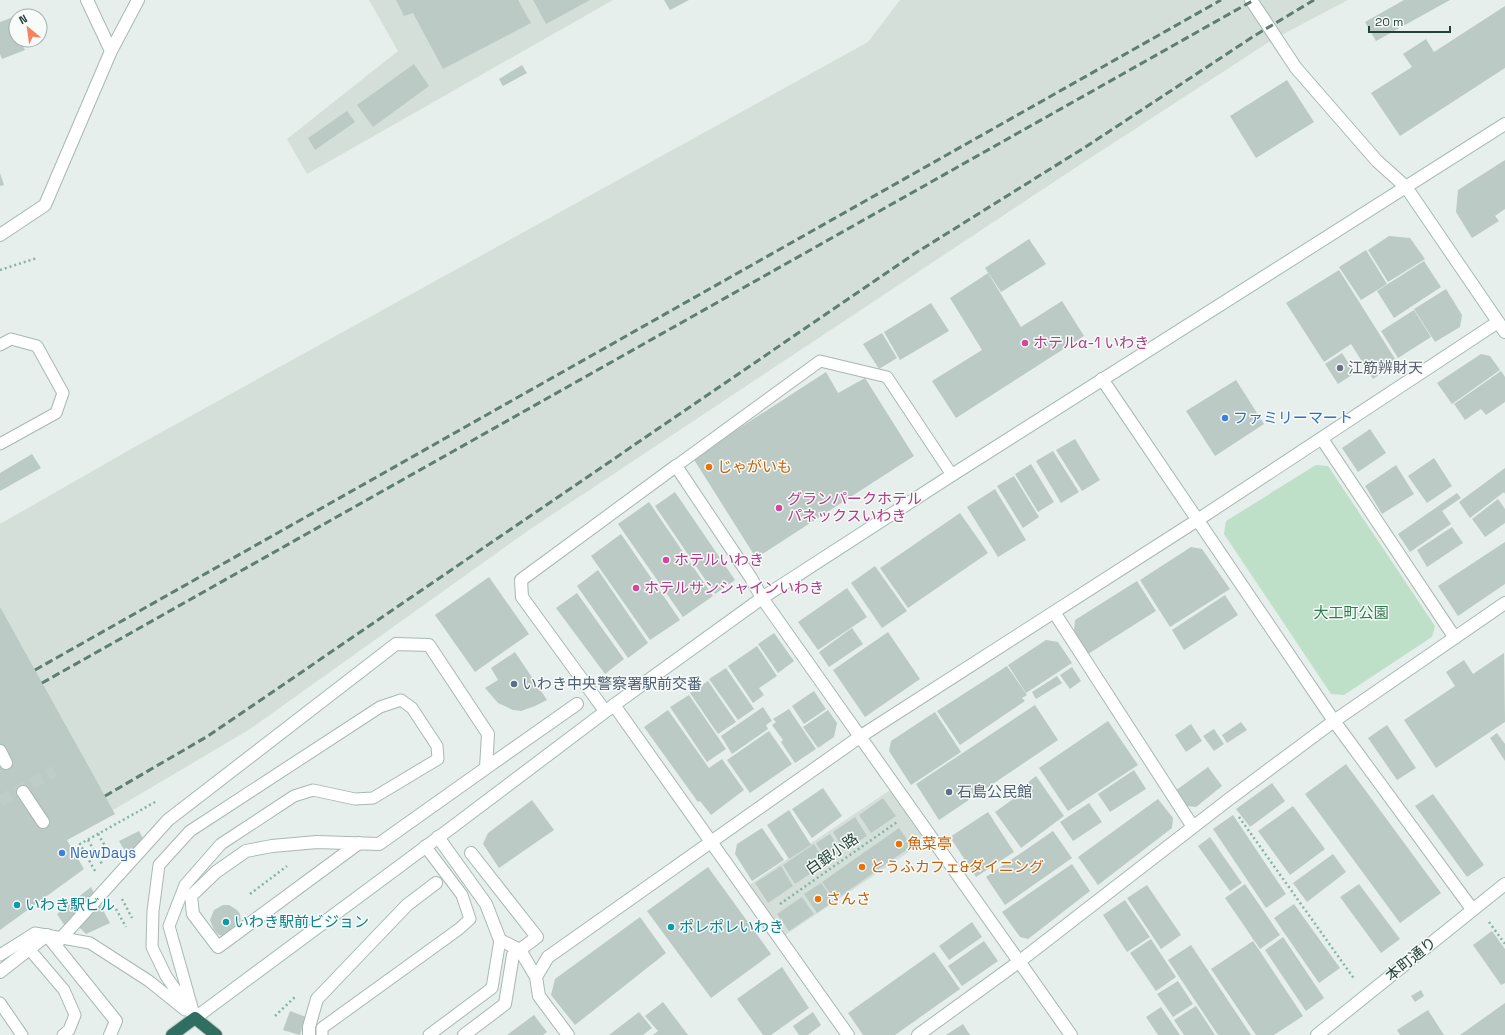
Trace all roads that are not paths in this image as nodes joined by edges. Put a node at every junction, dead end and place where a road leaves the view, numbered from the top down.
1 (87, 0) edge
2 (138, 0) edge
3 (1251, 0) edge
4 (111, 51) junction
5 (1505, 124) edge
6 (1406, 187) junction
7 (0, 235) edge
8 (1502, 327) edge
9 (0, 345) edge
10 (1102, 379) junction
11 (1322, 439) junction
12 (0, 444) edge
13 (676, 466) junction
14 (952, 474) junction
15 (1199, 519) junction
16 (762, 598) junction
17 (1505, 603) edge
18 (1054, 612) junction
19 (1455, 638) junction
20 (577, 704) dead end
21 (610, 708) junction
22 (1334, 721) junction
23 (861, 736) junction
24 (0, 751) edge
25 (6, 763) dead end
26 (486, 768) junction
27 (23, 792) dead end
28 (43, 822) dead end
29 (1193, 827) junction
30 (438, 838) junction
31 (359, 843) junction
32 (712, 843) junction
33 (425, 846) junction
34 (471, 853) dead end
35 (436, 883) dead end
36 (1505, 884) edge
37 (1474, 907) junction
38 (500, 940) junction
39 (22, 941) junction
40 (59, 941) junction
41 (520, 950) junction
42 (0, 955) edge
43 (1020, 961) junction
44 (0, 972) edge
45 (536, 977) junction
46 (0, 1004) edge
47 (195, 1018) junction
48 (22, 1035) edge
49 (63, 1035) edge
50 (110, 1035) edge
51 (172, 1035) edge
52 (205, 1035) edge
53 (216, 1035) edge
54 (309, 1035) edge
55 (322, 1035) edge
56 (429, 1035) edge
57 (464, 1035) edge
58 (568, 1035) edge
59 (848, 1035) edge
60 (918, 1035) edge
61 (1071, 1035) edge
62 (1317, 1035) edge

1 - 4 street
2 - 4 street
3 - 6 street
4 - 7 street
5 - 6 street
6 - 8 street
6 - 10 street
8 - 11 street
9 - 12 lane
10 - 14 street
10 - 15 street
11 - 15 street
11 - 19 street
13 - 14 lane
13 - 16 street
13 - 21 street
14 - 16 street
15 - 18 street
15 - 22 street
16 - 21 street
16 - 23 street
17 - 19 street
18 - 23 street
18 - 29 street
19 - 22 street
20 - 26 street
21 - 30 street
21 - 32 street
22 - 29 street
22 - 37 street
23 - 32 street
23 - 43 street
24 - 25 street
26 - 31 street
26 - 40 street
27 - 28 street
29 - 43 street
30 - 33 street
30 - 38 street
31 - 31 street
32 - 45 street
32 - 59 street
33 - 47 street
33 - 55 lane
34 - 41 street
35 - 54 street
36 - 37 street, 本町通り
37 - 62 street, 本町通り
38 - 41 street
38 - 56 lane
39 - 40 lane
39 - 42 lane
39 - 49 lane
40 - 44 street
40 - 47 lane
40 - 50 street
41 - 45 street
41 - 57 street
43 - 60 street
43 - 61 street
45 - 58 street
46 - 48 lane
47 - 47 lane
47 - 51 highway
47 - 52 highway
47 - 53 highway

